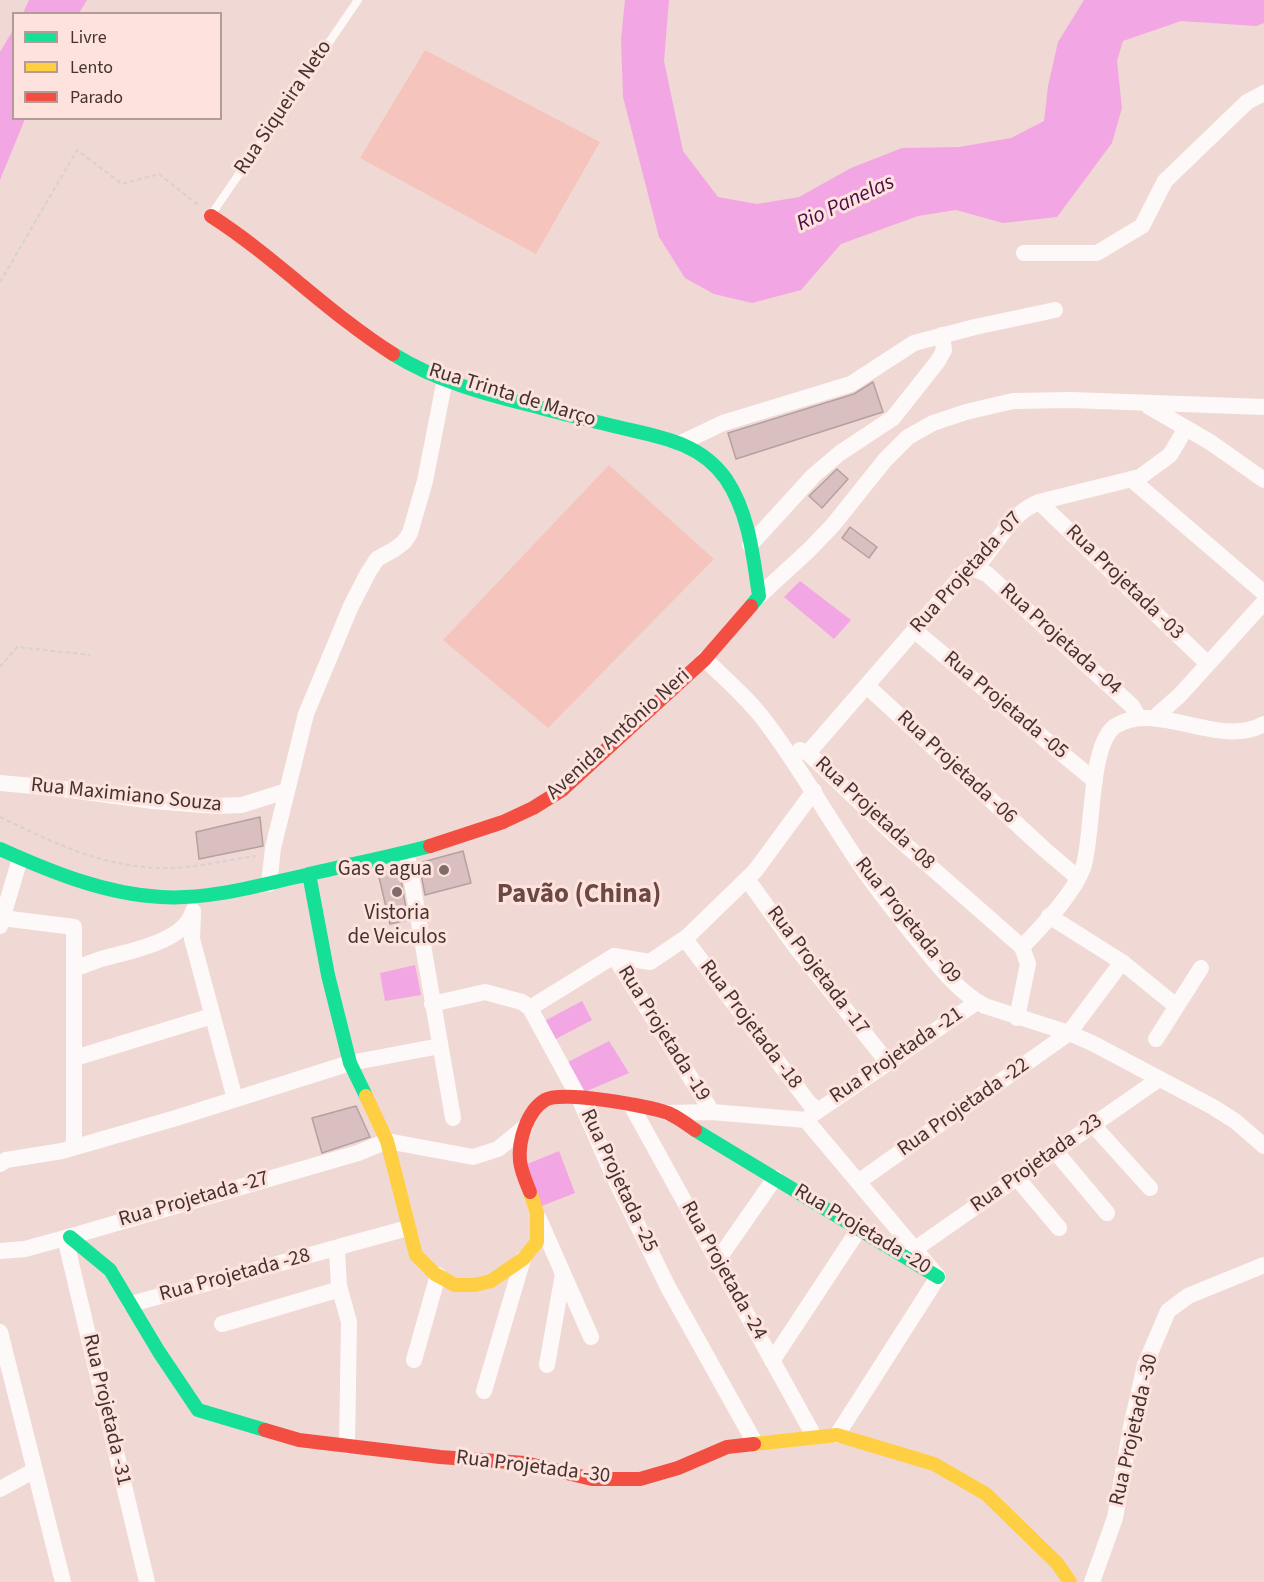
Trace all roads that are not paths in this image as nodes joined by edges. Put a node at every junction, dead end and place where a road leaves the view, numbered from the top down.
1 (358, 0) edge
2 (1264, 93) edge
3 (211, 216) joint
4 (1024, 253) dead end
5 (1054, 310) dead end
6 (942, 335) junction
7 (445, 379) junction
8 (1145, 404) junction
9 (1264, 407) edge
10 (1186, 428) junction
11 (681, 443) junction
12 (1131, 479) junction
13 (1264, 480) edge
14 (1039, 502) junction
15 (750, 545) junction
16 (975, 569) junction
17 (1264, 593) edge
18 (759, 596) junction
19 (1264, 602) edge
20 (915, 631) junction
21 (705, 659) junction
22 (1208, 664) junction
23 (867, 686) junction
24 (1146, 718) junction
25 (1262, 728) edge
26 (782, 747) junction
27 (808, 753) junction
28 (1095, 782) junction
29 (0, 783) edge
30 (286, 791) junction
31 (814, 791) junction
32 (0, 849) edge
33 (407, 853) junction
34 (12, 868) edge
35 (309, 874) junction
36 (1078, 878) junction
37 (747, 879) junction
38 (269, 884) junction
39 (194, 905) junction
40 (1049, 916) junction
41 (1, 922) edge
42 (684, 939) junction
43 (1022, 947) junction
44 (614, 956) junction
45 (1122, 962) junction
46 (75, 969) junction
47 (1201, 969) dead end
48 (977, 1002) junction
49 (432, 1004) junction
50 (1176, 1006) junction
51 (530, 1008) junction
52 (213, 1016) junction
53 (1017, 1018) junction
54 (1069, 1033) junction
55 (1156, 1039) dead end
56 (440, 1046) junction
57 (75, 1058) junction
58 (350, 1063) junction
59 (888, 1063) junction
60 (1159, 1079) junction
61 (579, 1098) junction
62 (235, 1099) junction
63 (631, 1105) junction
64 (712, 1112) junction
65 (668, 1113) junction
66 (812, 1115) junction
67 (453, 1118) dead end
68 (1093, 1125) junction
69 (525, 1127) junction
70 (387, 1141) junction
71 (74, 1146) junction
72 (1264, 1146) edge
73 (1054, 1151) junction
74 (2, 1161) edge
75 (775, 1178) junction
76 (1017, 1178) junction
77 (858, 1182) junction
78 (1150, 1188) dead end
79 (537, 1213) junction
80 (1107, 1213) dead end
81 (408, 1228) junction
82 (1059, 1228) dead end
83 (860, 1229) junction
84 (68, 1237) junction
85 (338, 1248) junction
86 (915, 1249) junction
87 (0, 1251) edge
88 (523, 1259) junction
89 (717, 1261) junction
90 (1264, 1265) edge
91 (563, 1274) junction
92 (436, 1275) junction
93 (938, 1277) junction
94 (340, 1289) junction
95 (131, 1304) junction
96 (222, 1324) dead end
97 (0, 1332) edge
98 (591, 1337) dead end
99 (414, 1360) dead end
100 (772, 1361) junction
101 (547, 1365) dead end
102 (484, 1391) dead end
103 (837, 1435) junction
104 (814, 1436) junction
105 (755, 1443) junction
106 (347, 1446) junction
107 (35, 1470) junction
108 (0, 1489) edge
109 (63, 1582) edge
110 (147, 1582) edge
111 (1070, 1582) edge
112 (1092, 1582) edge

1 - 3 lane, Rua Siqueira Neto
2 - 4 street
3 - 7 street, Rua Trinta de Março
5 - 6 street
6 - 11 street
6 - 15 street
7 - 11 street, Rua Trinta de Março
7 - 30 street
8 - 9 street
8 - 10 street
8 - 18 street
10 - 12 street, Rua Projetada -07
10 - 13 street
11 - 15 street
12 - 14 street, Rua Projetada -07
12 - 17 street
14 - 16 street, Rua Projetada -07
14 - 22 street, Rua Projetada -03
15 - 18 street
16 - 20 street, Rua Projetada -07
16 - 24 street, Rua Projetada -04
18 - 21 street, Avenida Antônio Neri
19 - 22 street
20 - 23 street, Rua Projetada -07
20 - 28 street, Rua Projetada -05
21 - 26 street
21 - 33 street, Avenida Antônio Neri
22 - 24 street
23 - 27 street, Rua Projetada -07
23 - 36 street, Rua Projetada -06
24 - 25 street
24 - 28 street
26 - 27 street, Rua Projetada -08
26 - 31 street, Rua Projetada -09
27 - 43 street, Rua Projetada -08
28 - 36 street
29 - 30 street, Rua Maximiano Souza
30 - 38 street
31 - 37 street
31 - 48 street, Rua Projetada -09
32 - 34 street, Avenida Antônio Neri
33 - 35 street, Avenida Antônio Neri
33 - 49 street
34 - 39 street, Avenida Antônio Neri
34 - 41 street
35 - 38 street, Avenida Antônio Neri
35 - 58 street
36 - 40 street
37 - 42 street
37 - 59 street, Rua Projetada -17
38 - 39 street, Avenida Antônio Neri
39 - 46 street
39 - 52 street
40 - 43 street
40 - 45 street
41 - 46 street
42 - 44 street
42 - 66 street, Rua Projetada -18
43 - 53 street
44 - 51 street
44 - 64 street, Rua Projetada -19
45 - 50 street
45 - 54 street, Rua Projetada -22
46 - 57 street
47 - 50 street
48 - 53 street, Rua Projetada -09
48 - 59 street, Rua Projetada -21
49 - 51 street
49 - 56 street
50 - 55 street
51 - 61 street, Rua Projetada -25
52 - 57 street
52 - 62 street
53 - 54 street, Rua Projetada -09
54 - 60 street, Rua Projetada -09
54 - 77 street, Rua Projetada -22
56 - 58 street
56 - 67 street
57 - 71 street
58 - 62 street
58 - 70 street
59 - 66 street, Rua Projetada -21
60 - 68 street, Rua Projetada -23
60 - 72 street, Rua Projetada -09
61 - 63 street, Rua Projetada -20
61 - 69 street, Rua Projetada -20
61 - 105 street, Rua Projetada -25
62 - 71 street
63 - 65 street, Rua Projetada -20
63 - 89 street, Rua Projetada -24
64 - 65 street
64 - 66 street
65 - 75 street, Rua Projetada -20
66 - 77 street, Rua Projetada -20
68 - 73 street, Rua Projetada -23
68 - 78 street
69 - 70 street
69 - 79 street
70 - 81 street
70 - 84 street, Rua Projetada -27
71 - 74 street
73 - 76 street, Rua Projetada -23
73 - 80 street
75 - 83 street, Rua Projetada -20
75 - 89 street
76 - 82 street
76 - 86 street, Rua Projetada -23
77 - 86 street, Rua Projetada -20
79 - 88 street
79 - 91 street
81 - 85 street, Rua Projetada -28
81 - 92 street
83 - 93 street, Rua Projetada -20
83 - 100 street
84 - 87 street, Rua Projetada -27
84 - 95 street, Rua Projetada -30
84 - 110 street, Rua Projetada -31
85 - 94 street
85 - 95 street, Rua Projetada -28
86 - 93 street, Rua Projetada -20
88 - 92 street
88 - 102 street
89 - 100 street, Rua Projetada -24
90 - 112 street, Rua Projetada -30
91 - 98 street
91 - 101 street
92 - 99 street
93 - 103 street
94 - 96 street
94 - 106 street
95 - 106 street, Rua Projetada -30
97 - 107 street
100 - 104 street, Rua Projetada -24
103 - 104 street, Rua Projetada -30
103 - 111 street, Rua Projetada -30
104 - 105 street, Rua Projetada -30
105 - 106 street, Rua Projetada -30
107 - 108 street
107 - 109 street

